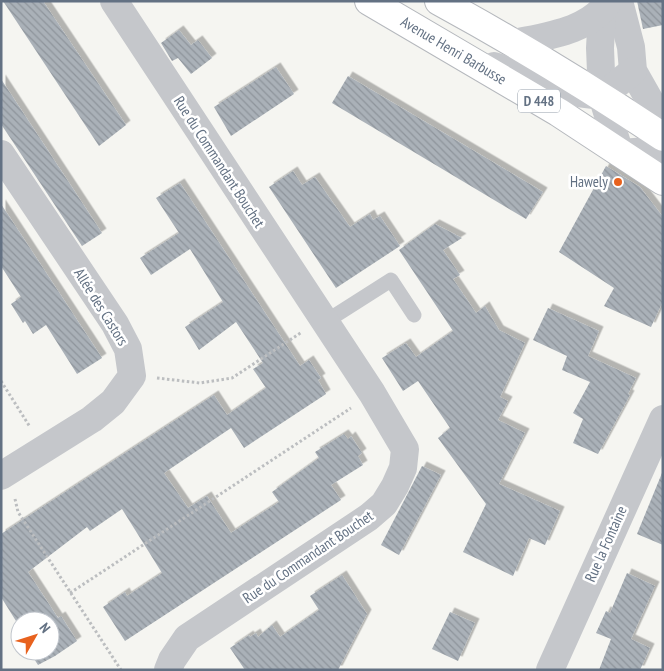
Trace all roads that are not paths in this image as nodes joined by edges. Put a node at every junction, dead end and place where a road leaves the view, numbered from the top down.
1 (114, 1) edge
2 (369, 1) edge
3 (439, 1) edge
4 (610, 5) edge
5 (514, 43) junction
6 (455, 53) junction
7 (633, 71) junction
8 (602, 96) junction
9 (662, 120) edge
10 (663, 150) edge
11 (620, 153) junction
12 (1, 154) edge
13 (663, 181) edge
14 (414, 315) dead end
15 (324, 320) junction
16 (663, 419) edge
17 (5, 474) edge
18 (168, 670) edge
19 (550, 670) edge

1 - 15 street, Rue du Commandant Bouchet
2 - 6 main road, Avenue Henri Barbusse / D 448
3 - 5 main road, D 448
4 - 5 street
4 - 7 street
4 - 8 street
5 - 8 main road, D 448
6 - 8 street
6 - 11 main road, Avenue Henri Barbusse / D 448
7 - 8 street
7 - 9 street
8 - 9 main road, D 448
8 - 11 street
10 - 11 street
11 - 13 main road, Avenue Henri Barbusse / D 448
12 - 17 street, Allée des Castors
14 - 15 lane
15 - 18 street, Rue du Commandant Bouchet
16 - 19 street, Rue la Fontaine

